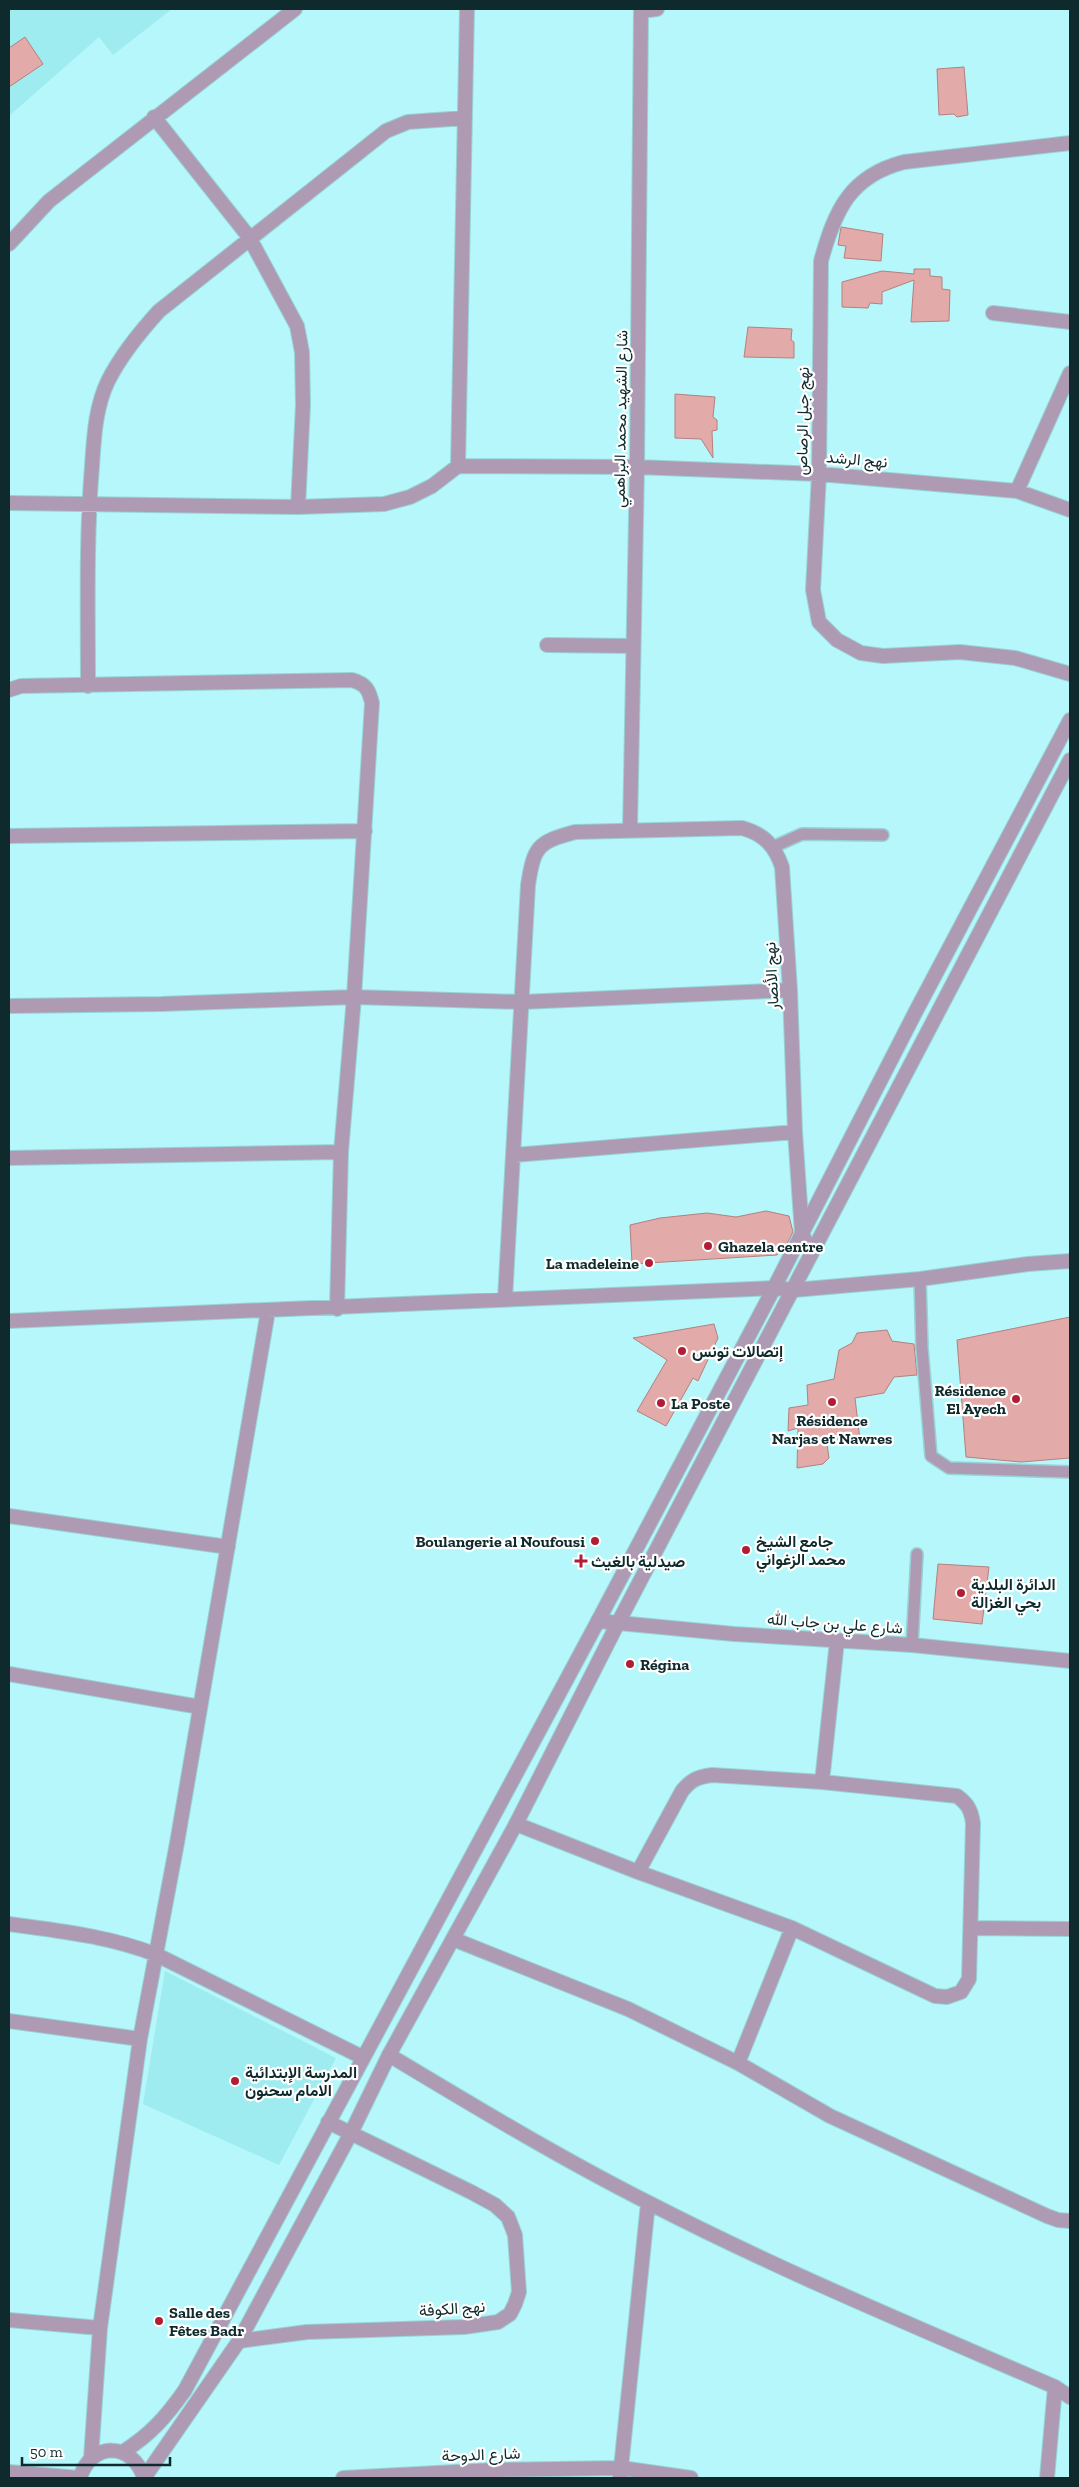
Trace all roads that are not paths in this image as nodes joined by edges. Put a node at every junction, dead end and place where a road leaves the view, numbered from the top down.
1 (296, 9) edge
2 (467, 9) edge
3 (657, 9) edge
4 (641, 10) edge
5 (154, 117) junction
6 (465, 118) junction
7 (1070, 143) edge
8 (249, 237) junction
9 (9, 244) edge
10 (992, 313) dead end
11 (1070, 322) edge
12 (1070, 373) edge
13 (458, 466) junction
14 (637, 468) junction
15 (819, 474) junction
16 (1017, 491) junction
17 (9, 503) edge
18 (88, 505) junction
19 (298, 507) junction
20 (1070, 510) edge
21 (547, 645) dead end
22 (632, 646) junction
23 (1070, 674) edge
24 (88, 686) junction
25 (9, 690) edge
26 (1070, 720) edge
27 (1070, 760) edge
28 (630, 830) junction
29 (364, 831) junction
30 (884, 835) dead end
31 (9, 836) edge
32 (773, 847) junction
33 (790, 990) junction
34 (354, 997) junction
35 (522, 1002) junction
36 (9, 1006) edge
37 (795, 1132) junction
38 (341, 1152) junction
39 (514, 1155) junction
40 (9, 1158) edge
41 (802, 1233) junction
42 (811, 1254) junction
43 (1070, 1261) edge
44 (920, 1279) junction
45 (774, 1288) junction
46 (794, 1290) junction
47 (506, 1299) junction
48 (337, 1309) junction
49 (268, 1311) junction
50 (9, 1321) edge
51 (1070, 1472) edge
52 (9, 1516) edge
53 (228, 1548) junction
54 (917, 1554) dead end
55 (598, 1621) junction
56 (617, 1624) junction
57 (838, 1640) junction
58 (912, 1645) junction
59 (1070, 1661) edge
60 (9, 1674) edge
61 (200, 1707) junction
62 (822, 1782) junction
63 (516, 1824) junction
64 (638, 1872) junction
65 (9, 1924) edge
66 (792, 1928) junction
67 (972, 1928) junction
68 (1070, 1929) edge
69 (453, 1939) junction
70 (157, 1955) junction
71 (9, 2021) edge
72 (140, 2039) junction
73 (389, 2055) junction
74 (362, 2057) junction
75 (738, 2063) junction
76 (328, 2122) junction
77 (351, 2134) junction
78 (648, 2203) junction
79 (1070, 2221) edge
80 (9, 2320) edge
81 (100, 2328) junction
82 (239, 2341) junction
83 (1055, 2387) junction
84 (1070, 2397) edge
85 (123, 2452) junction
86 (91, 2458) junction
87 (9, 2472) edge
88 (620, 2473) edge
89 (493, 2474) edge
90 (80, 2478) edge
91 (144, 2478) edge
92 (343, 2478) edge
93 (690, 2478) edge
94 (1047, 2478) edge

1 - 5 street
2 - 6 street
3 - 4 street
4 - 14 street, شارع الشهيد محمد البراهمي
5 - 8 street
5 - 9 street
6 - 8 street
6 - 13 street
7 - 15 street, نهج جبل الرصاص
8 - 18 street
8 - 19 street
10 - 11 street
12 - 16 street
13 - 14 street, نهج الرشد
13 - 19 street
14 - 15 street, نهج الرشد
14 - 22 street, شارع الشهيد محمد البراهمي
15 - 16 street, نهج الرشد
15 - 23 street, نهج جبل الرصاص
16 - 20 street, نهج الرشد
17 - 18 street
18 - 19 street
18 - 24 street
21 - 22 street
22 - 28 street, شارع الشهيد محمد البراهمي
24 - 25 street
24 - 29 street
26 - 41 street
27 - 42 street
28 - 32 street, نهج الأنصار
28 - 35 street, نهج الأنصار
29 - 31 street
29 - 34 street
30 - 32 lane
32 - 33 street, نهج الأنصار
33 - 35 street
33 - 37 street, نهج الأنصار
34 - 35 street
34 - 36 street
34 - 38 street
35 - 39 street
37 - 39 street
37 - 41 street, نهج الأنصار
38 - 40 street
38 - 48 street
39 - 47 street
41 - 42 street, نهج الأنصار
41 - 45 street
42 - 46 street
43 - 44 street
44 - 46 street
44 - 51 lane
45 - 46 street
45 - 47 street
45 - 55 street
46 - 56 street
47 - 48 street
48 - 49 street
49 - 50 street
49 - 53 street
52 - 53 street
53 - 61 street
54 - 58 lane
55 - 56 street, شارع علي بن جاب الله
55 - 74 street
56 - 57 street, شارع علي بن جاب الله
56 - 63 street
57 - 58 street, شارع علي بن جاب الله
57 - 62 street
58 - 59 street, شارع علي بن جاب الله
60 - 61 street
61 - 70 street
62 - 64 street
62 - 67 street
63 - 64 street
63 - 69 street
64 - 66 street
65 - 70 street
66 - 67 street
66 - 75 street
67 - 68 street
69 - 73 street
69 - 75 street
70 - 72 street
70 - 74 street
71 - 72 street
72 - 81 street
73 - 77 street
73 - 78 street
74 - 76 street
75 - 79 street
76 - 77 street, نهج الكوفة
76 - 85 street
77 - 82 street
77 - 82 street, نهج الكوفة
78 - 83 street
78 - 88 street
80 - 81 street
81 - 86 street
82 - 91 street
83 - 84 street
83 - 94 street
85 - 86 street
85 - 91 street
86 - 90 street
87 - 90 street
88 - 89 street, شارع الدوحة
88 - 93 street, شارع الدوحة
89 - 92 street, شارع الدوحة

